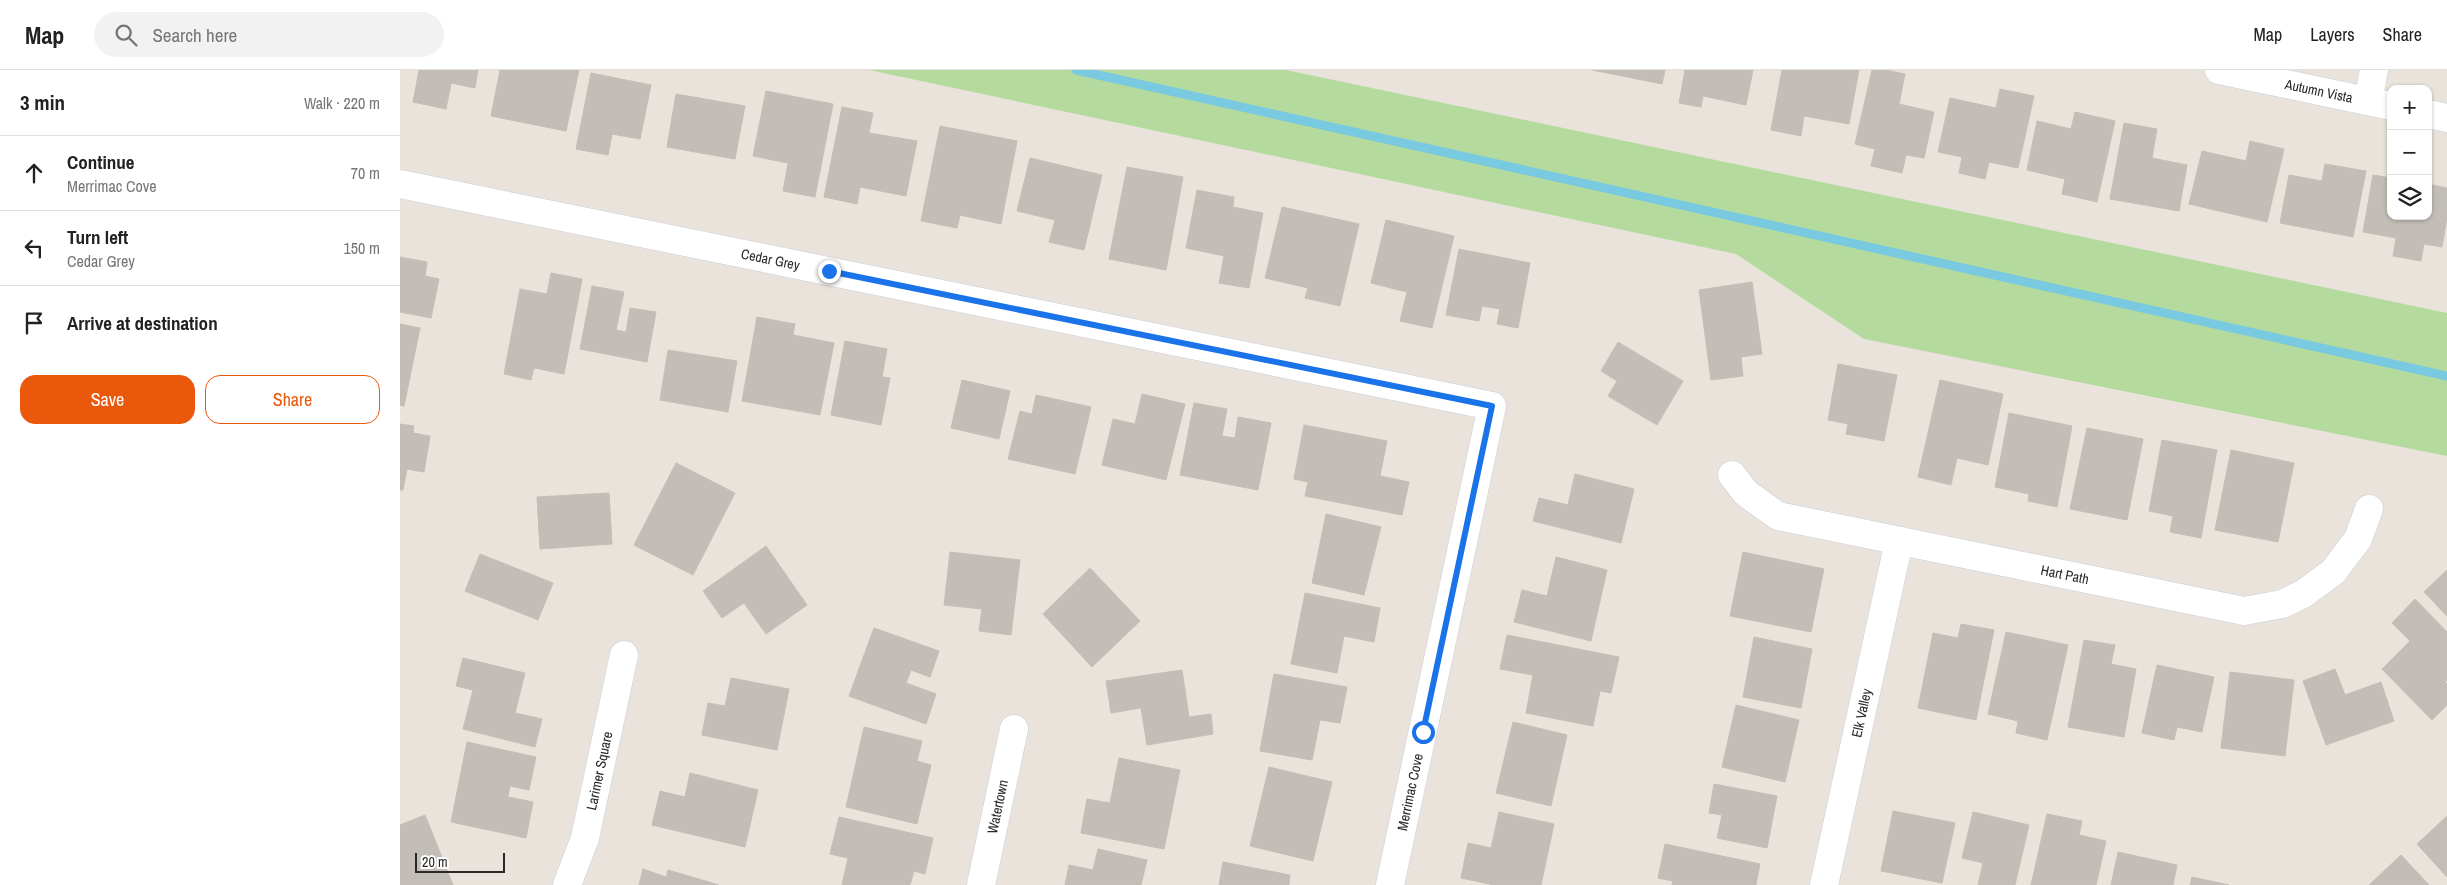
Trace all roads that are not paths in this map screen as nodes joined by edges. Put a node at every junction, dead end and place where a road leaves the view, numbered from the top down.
1 (2219, 70) edge
2 (2374, 70) edge
3 (2379, 103) edge
4 (2432, 115) edge
5 (2447, 118) edge
6 (400, 184) edge
7 (1492, 406) joint
8 (1732, 474) dead end
9 (2369, 509) dead end
10 (1898, 541) junction
11 (624, 655) dead end
12 (1014, 729) dead end
13 (567, 885) edge
14 (981, 885) edge
15 (1390, 885) edge
16 (1824, 885) edge

1 - 3 street, Autumn Vista
2 - 3 street
4 - 5 street
6 - 7 street, Cedar Grey
7 - 15 street, Merrimac Cove
8 - 10 street, Hart Path
9 - 10 street, Hart Path
10 - 16 street, Elk Valley
11 - 13 street, Larimer Square
12 - 14 street, Watertown

